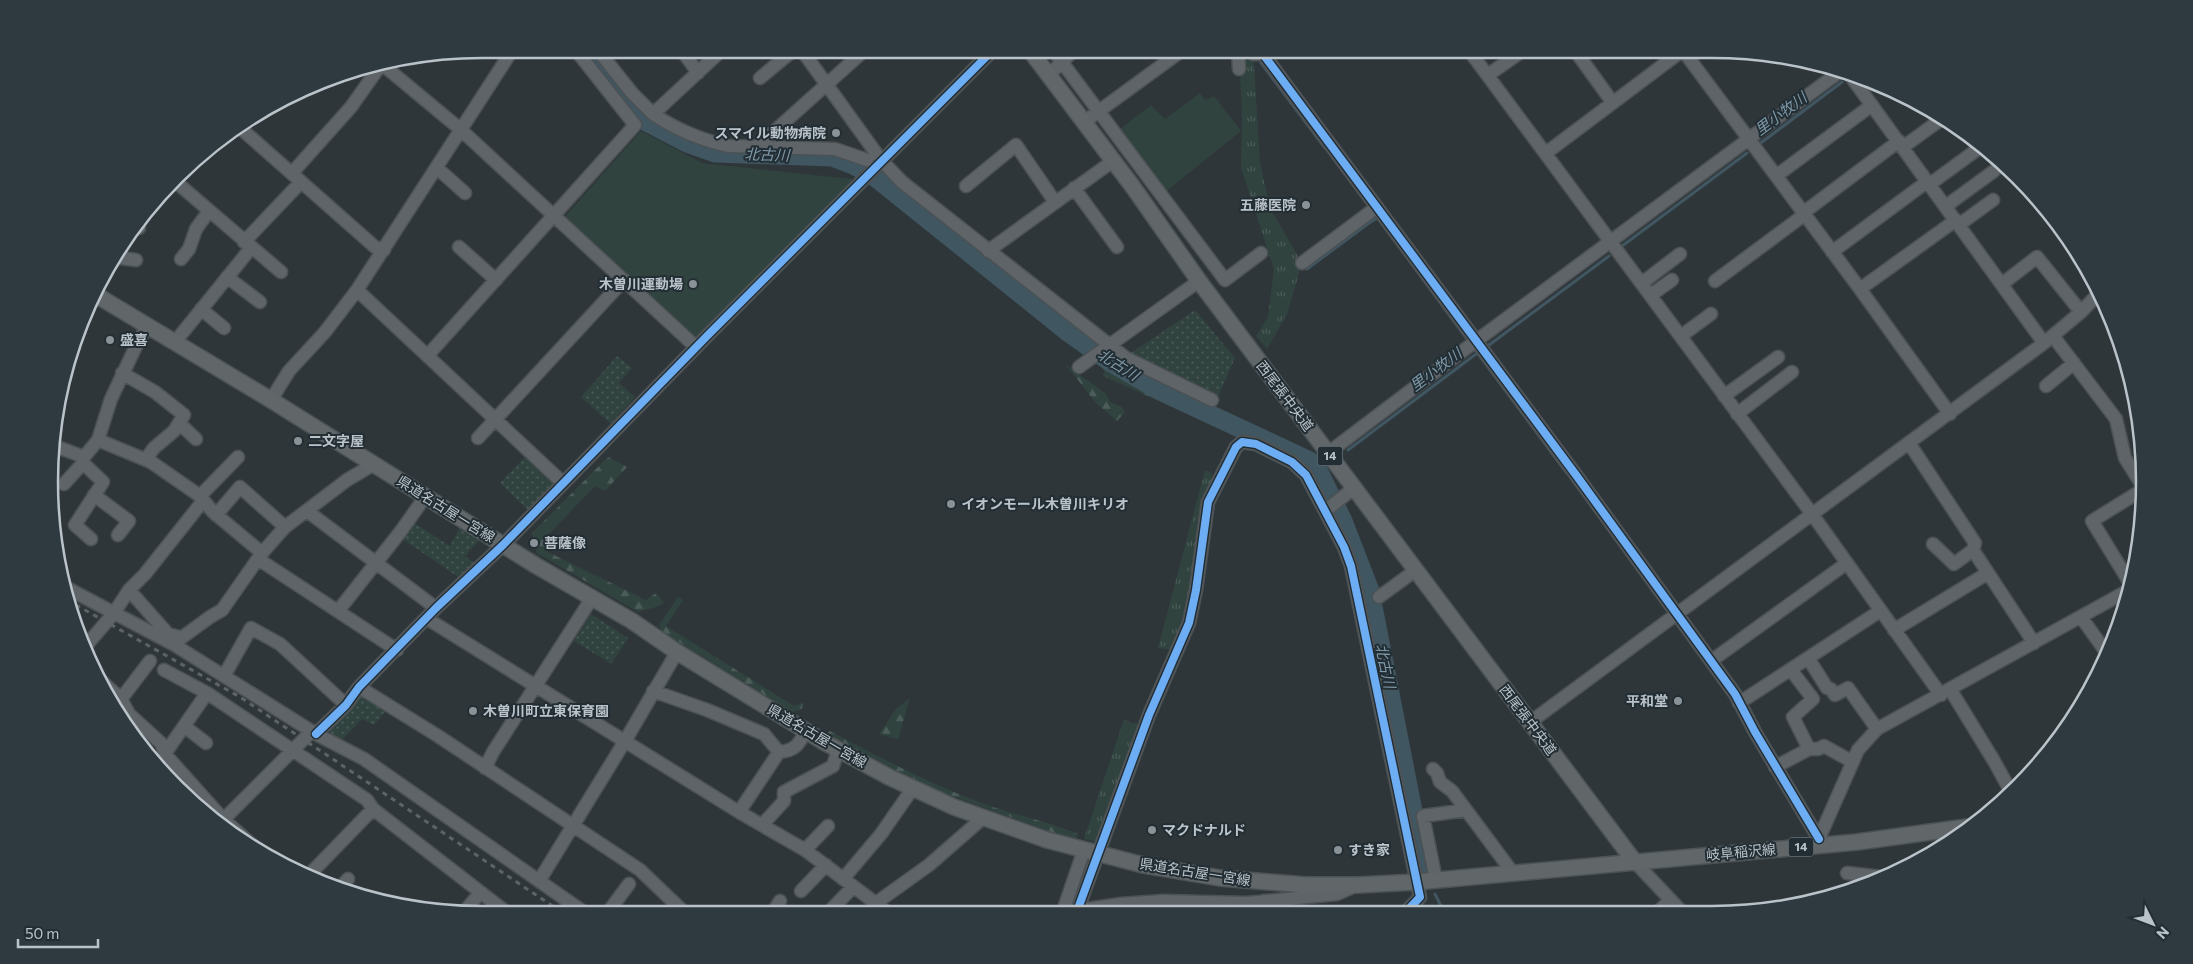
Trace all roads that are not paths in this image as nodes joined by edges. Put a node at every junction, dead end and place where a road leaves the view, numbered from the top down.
1 (508, 58) edge
2 (582, 58) edge
3 (605, 58) edge
4 (687, 58) edge
5 (714, 58) edge
6 (783, 58) edge
7 (807, 58) edge
8 (856, 58) edge
9 (984, 58) edge
10 (1036, 58) edge
11 (1059, 58) edge
12 (1066, 58) edge
13 (1169, 58) edge
14 (1238, 58) edge
15 (1268, 58) edge
16 (1475, 58) edge
17 (1512, 58) edge
18 (1580, 58) edge
19 (1671, 58) edge
20 (1690, 58) edge
21 (1062, 62) junction
22 (387, 69) edge
23 (1239, 69) dead end
24 (376, 71) edge
25 (698, 73) junction
26 (1049, 75) junction
27 (1488, 75) junction
28 (1834, 76) edge
29 (760, 78) dead end
30 (1855, 83) edge
31 (826, 85) junction
32 (1613, 103) junction
33 (1872, 105) junction
34 (656, 112) junction
35 (1100, 112) junction
36 (1084, 122) junction
37 (1936, 122) edge
38 (460, 129) junction
39 (243, 131) edge
40 (735, 138) dead end
41 (1749, 139) junction
42 (1901, 144) junction
43 (758, 146) junction
44 (1976, 150) edge
45 (1546, 153) junction
46 (876, 160) junction
47 (1113, 160) junction
48 (436, 168) junction
49 (1994, 171) dead end
50 (1147, 176) junction
51 (1776, 176) junction
52 (297, 178) junction
53 (1929, 182) junction
54 (179, 185) edge
55 (966, 186) dead end
56 (1133, 187) junction
57 (1074, 188) junction
58 (466, 193) dead end
59 (1993, 200) dead end
60 (1055, 202) junction
61 (1946, 206) junction
62 (1377, 207) junction
63 (210, 211) junction
64 (1803, 214) junction
65 (555, 215) junction
66 (1958, 222) junction
67 (1611, 241) junction
68 (248, 245) junction
69 (459, 247) dead end
70 (1117, 247) dead end
71 (384, 250) junction
72 (988, 251) junction
73 (1832, 252) junction
74 (1261, 253) dead end
75 (1680, 254) dead end
76 (121, 258) edge
77 (181, 259) dead end
78 (136, 260) dead end
79 (1302, 263) dead end
80 (281, 272) dead end
81 (227, 277) junction
82 (496, 280) junction
83 (624, 280) junction
84 (1672, 280) dead end
85 (1199, 281) junction
86 (1715, 281) dead end
87 (1642, 283) junction
88 (2002, 284) junction
89 (1860, 289) junction
90 (357, 290) junction
91 (1651, 295) junction
92 (100, 297) edge
93 (2094, 298) edge
94 (260, 302) dead end
95 (201, 310) junction
96 (2081, 312) junction
97 (1711, 314) dead end
98 (148, 325) junction
99 (224, 328) dead end
100 (1681, 336) junction
101 (2049, 339) junction
102 (175, 342) junction
103 (696, 347) junction
104 (1107, 347) junction
105 (1481, 347) junction
106 (428, 355) junction
107 (1778, 357) dead end
108 (2074, 364) junction
109 (1079, 367) dead end
110 (1792, 372) dead end
111 (122, 373) junction
112 (2046, 386) dead end
113 (1724, 396) junction
114 (271, 400) junction
115 (1212, 400) dead end
116 (1737, 414) junction
117 (1950, 414) junction
118 (495, 419) junction
119 (179, 423) junction
120 (478, 438) dead end
121 (196, 439) dead end
122 (98, 440) junction
123 (1909, 443) junction
124 (59, 447) edge
125 (1328, 454) junction
126 (238, 457) dead end
127 (83, 460) junction
128 (146, 460) junction
129 (374, 464) junction
130 (2136, 475) edge
131 (562, 482) junction
132 (64, 484) dead end
133 (1349, 492) junction
134 (2136, 494) edge
135 (94, 495) junction
136 (425, 497) junction
137 (201, 498) junction
138 (1327, 509) junction
139 (307, 511) junction
140 (1812, 514) junction
141 (216, 515) junction
142 (285, 527) junction
143 (118, 535) dead end
144 (91, 540) dead end
145 (1933, 544) dead end
146 (503, 545) junction
147 (1973, 550) junction
148 (260, 556) junction
149 (1847, 562) junction
150 (376, 563) junction
151 (1416, 570) junction
152 (1988, 573) junction
153 (2125, 574) edge
154 (72, 590) edge
155 (128, 590) junction
156 (2120, 595) edge
157 (592, 598) junction
158 (1379, 598) dead end
159 (436, 608) junction
160 (338, 611) junction
161 (1880, 611) junction
162 (114, 613) junction
163 (1676, 614) junction
164 (2082, 617) junction
165 (426, 618) junction
166 (1894, 630) junction
167 (178, 641) junction
168 (89, 642) edge
169 (2034, 643) junction
170 (2102, 646) edge
171 (396, 650) junction
172 (677, 652) junction
173 (1808, 658) junction
174 (150, 660) dead end
175 (1711, 661) junction
176 (164, 670) dead end
177 (1791, 670) junction
178 (224, 676) junction
179 (536, 686) junction
180 (359, 687) junction
181 (653, 691) junction
182 (1945, 692) junction
183 (113, 693) edge
184 (207, 693) junction
185 (120, 699) junction
186 (1739, 703) junction
187 (346, 705) junction
188 (124, 710) edge
189 (130, 719) edge
190 (1529, 723) junction
191 (184, 726) junction
192 (1877, 729) junction
193 (806, 731) junction
194 (314, 733) junction
195 (625, 741) junction
196 (206, 743) dead end
197 (1809, 749) junction
198 (838, 750) junction
199 (293, 752) junction
200 (779, 752) junction
201 (162, 758) edge
202 (1853, 762) junction
203 (1775, 767) junction
204 (485, 768) junction
205 (1433, 769) dead end
206 (2007, 785) edge
207 (913, 788) junction
208 (199, 798) edge
209 (372, 809) junction
210 (1466, 810) junction
211 (739, 812) junction
212 (984, 817) junction
213 (224, 819) edge
214 (763, 824) junction
215 (574, 826) junction
216 (828, 826) dead end
217 (1957, 828) edge
218 (1817, 842) junction
219 (805, 850) junction
220 (1092, 852) junction
221 (1634, 861) junction
222 (826, 865) junction
223 (313, 871) edge
224 (1513, 873) junction
225 (1847, 873) dead end
226 (1869, 876) edge
227 (348, 878) dead end
228 (842, 879) junction
229 (1436, 880) junction
230 (539, 881) junction
231 (1416, 882) junction
232 (344, 883) edge
233 (629, 884) dead end
234 (1358, 885) junction
235 (853, 887) junction
236 (801, 891) dead end
237 (480, 893) junction
238 (1670, 900) junction
239 (780, 901) dead end
240 (1264, 901) junction
241 (876, 902) junction
242 (469, 906) edge
243 (498, 906) edge
244 (575, 906) edge
245 (613, 906) edge
246 (678, 906) edge
247 (777, 906) edge
248 (835, 906) edge
249 (881, 906) edge
250 (1064, 906) edge
251 (1079, 906) edge
252 (1110, 906) edge
253 (1265, 906) edge
254 (1411, 906) edge
255 (1664, 906) edge
256 (1676, 906) edge

1 - 38 street
2 - 65 street
3 - 34 street
4 - 25 street
5 - 25 street
6 - 29 street
7 - 31 street
8 - 31 street
9 - 46 street
10 - 26 main road, 西尾張中央道 / 14
11 - 21 street
12 - 21 street
13 - 35 street
14 - 23 street
15 - 62 street
16 - 27 street
17 - 27 street
18 - 32 street
19 - 32 street
20 - 41 street
21 - 26 street
21 - 35 street
22 - 38 street
24 - 52 street
25 - 34 street
26 - 36 main road, 西尾張中央道 / 14
27 - 45 street
28 - 41 street
30 - 33 street
31 - 43 street
31 - 46 street
32 - 45 street
33 - 42 street
33 - 51 street
34 - 40 street
34 - 43 street
35 - 36 street
35 - 50 street
36 - 47 main road, 西尾張中央道 / 14
37 - 42 street
38 - 48 street
38 - 65 street
39 - 52 street
41 - 51 street
41 - 67 street
42 - 53 street
42 - 64 street
43 - 46 street
44 - 53 street
45 - 67 street
46 - 72 street
46 - 103 street
47 - 56 main road, 西尾張中央道 / 14
47 - 57 street
48 - 58 street
48 - 71 street
49 - 61 street
50 - 56 street
50 - 74 street
51 - 64 street
52 - 68 street
52 - 71 street
53 - 61 street
53 - 73 street
54 - 63 street
55 - 60 street
56 - 85 main road, 西尾張中央道 / 14
57 - 60 street
57 - 70 street
59 - 66 street
60 - 72 street
61 - 66 street
62 - 79 street
62 - 105 street
63 - 68 street
63 - 77 street
64 - 73 street
64 - 86 street
65 - 82 street
65 - 83 street
66 - 88 street
66 - 89 street
67 - 87 street
67 - 105 street
68 - 80 street
68 - 81 street
69 - 82 street
71 - 90 street
72 - 104 street
73 - 89 street
75 - 87 street
76 - 78 street
81 - 94 street
81 - 95 street
82 - 106 street
83 - 103 street
83 - 118 street
84 - 91 street
85 - 104 street
85 - 125 main road, 西尾張中央道 / 14
87 - 91 street
88 - 96 street
88 - 101 street
89 - 117 street
90 - 106 street
90 - 114 street
91 - 100 street
92 - 98 main road, 県道名古屋一宮線
93 - 96 street
95 - 99 street
95 - 102 street
96 - 101 street
97 - 100 street
98 - 102 main road, 県道名古屋一宮線
98 - 111 street
100 - 113 street
101 - 108 street
101 - 117 street
102 - 114 main road, 県道名古屋一宮線
103 - 131 street
104 - 109 street
104 - 115 street
105 - 125 street
105 - 163 street
106 - 118 street
107 - 113 street
108 - 112 street
108 - 130 street
110 - 116 street
111 - 119 street
111 - 122 street
113 - 116 street
114 - 129 main road, 県道名古屋一宮線
116 - 140 street
117 - 123 street
118 - 120 street
118 - 131 street
119 - 121 street
119 - 128 street
122 - 127 street
122 - 128 street
123 - 140 street
123 - 147 street
124 - 127 street
125 - 133 main road, 西尾張中央道 / 14
126 - 137 street
127 - 132 street
127 - 135 street
128 - 137 street
129 - 136 main road, 県道名古屋一宮線
129 - 139 street
131 - 146 street
133 - 138 street
133 - 151 main road, 西尾張中央道 / 14
134 - 153 street
135 - 143 street
135 - 144 street
136 - 146 main road, 県道名古屋一宮線
136 - 150 street
137 - 141 street
137 - 155 street
138 - 220 street
138 - 231 street
139 - 142 street
139 - 150 street
140 - 149 street
140 - 163 street
141 - 142 street
141 - 148 street
142 - 148 street
145 - 147 street
146 - 157 main road, 県道名古屋一宮線
146 - 159 street
147 - 152 street
148 - 160 street
148 - 167 street
149 - 161 street
149 - 175 street
150 - 159 street
150 - 160 street
151 - 158 street
151 - 190 main road, 西尾張中央道 / 14
152 - 166 street
152 - 169 street
154 - 162 street
155 - 162 street
155 - 167 street
156 - 164 street
157 - 172 main road, 県道名古屋一宮線
157 - 179 street
159 - 165 street
160 - 171 street
161 - 166 street
161 - 173 street
162 - 167 street
162 - 168 street
163 - 175 street
163 - 190 street
164 - 169 street
164 - 170 street
165 - 171 street
165 - 179 street
166 - 182 street
167 - 178 street
169 - 182 street
171 - 180 street
172 - 181 street
172 - 193 main road, 県道名古屋一宮線
173 - 177 street
173 - 192 street
174 - 185 street
175 - 186 street
176 - 184 street
177 - 186 street
177 - 197 street
178 - 187 street
178 - 194 street
179 - 195 street
179 - 204 street
180 - 187 street
180 - 204 street
181 - 195 street
181 - 200 street
182 - 192 street
182 - 206 street
183 - 185 street
184 - 191 street
184 - 199 street
185 - 188 street
186 - 203 street
187 - 194 street
189 - 201 street
190 - 221 main road, 西尾張中央道 / 14
191 - 196 street
191 - 201 street
192 - 202 street
193 - 198 main road, 県道名古屋一宮線
193 - 200 street
194 - 199 street
194 - 230 street
195 - 211 street
195 - 215 street
197 - 202 street
197 - 203 street
198 - 207 main road, 県道名古屋一宮線
198 - 214 street
199 - 209 street
199 - 213 street
200 - 211 street
201 - 208 street
202 - 218 street
203 - 218 street
204 - 215 street
205 - 210 street
207 - 212 main road, 県道名古屋一宮線
207 - 228 street
209 - 223 street
209 - 237 street
210 - 224 street
210 - 229 street
211 - 214 street
212 - 220 main road, 県道名古屋一宮線
212 - 241 street
214 - 219 street
215 - 230 street
215 - 246 street
216 - 219 street
217 - 218 main road, 岐阜稲沢線 / 14
218 - 221 main road, 岐阜稲沢線 / 14
219 - 222 street
220 - 234 main road, 県道名古屋一宮線
220 - 250 street
220 - 251 street
221 - 224 main road, 県道名古屋一宮線
221 - 238 street, 14
222 - 228 street
222 - 236 street
224 - 229 main road, 県道名古屋一宮線
225 - 226 street
227 - 232 street
228 - 235 street
229 - 231 main road, 県道名古屋一宮線
230 - 244 street
231 - 234 main road, 県道名古屋一宮線
231 - 254 street
233 - 245 street
234 - 240 street
235 - 241 street
235 - 248 street
237 - 242 street
237 - 243 street
238 - 255 street
238 - 256 street, 14
239 - 247 street
240 - 252 street
240 - 253 street
241 - 249 street

